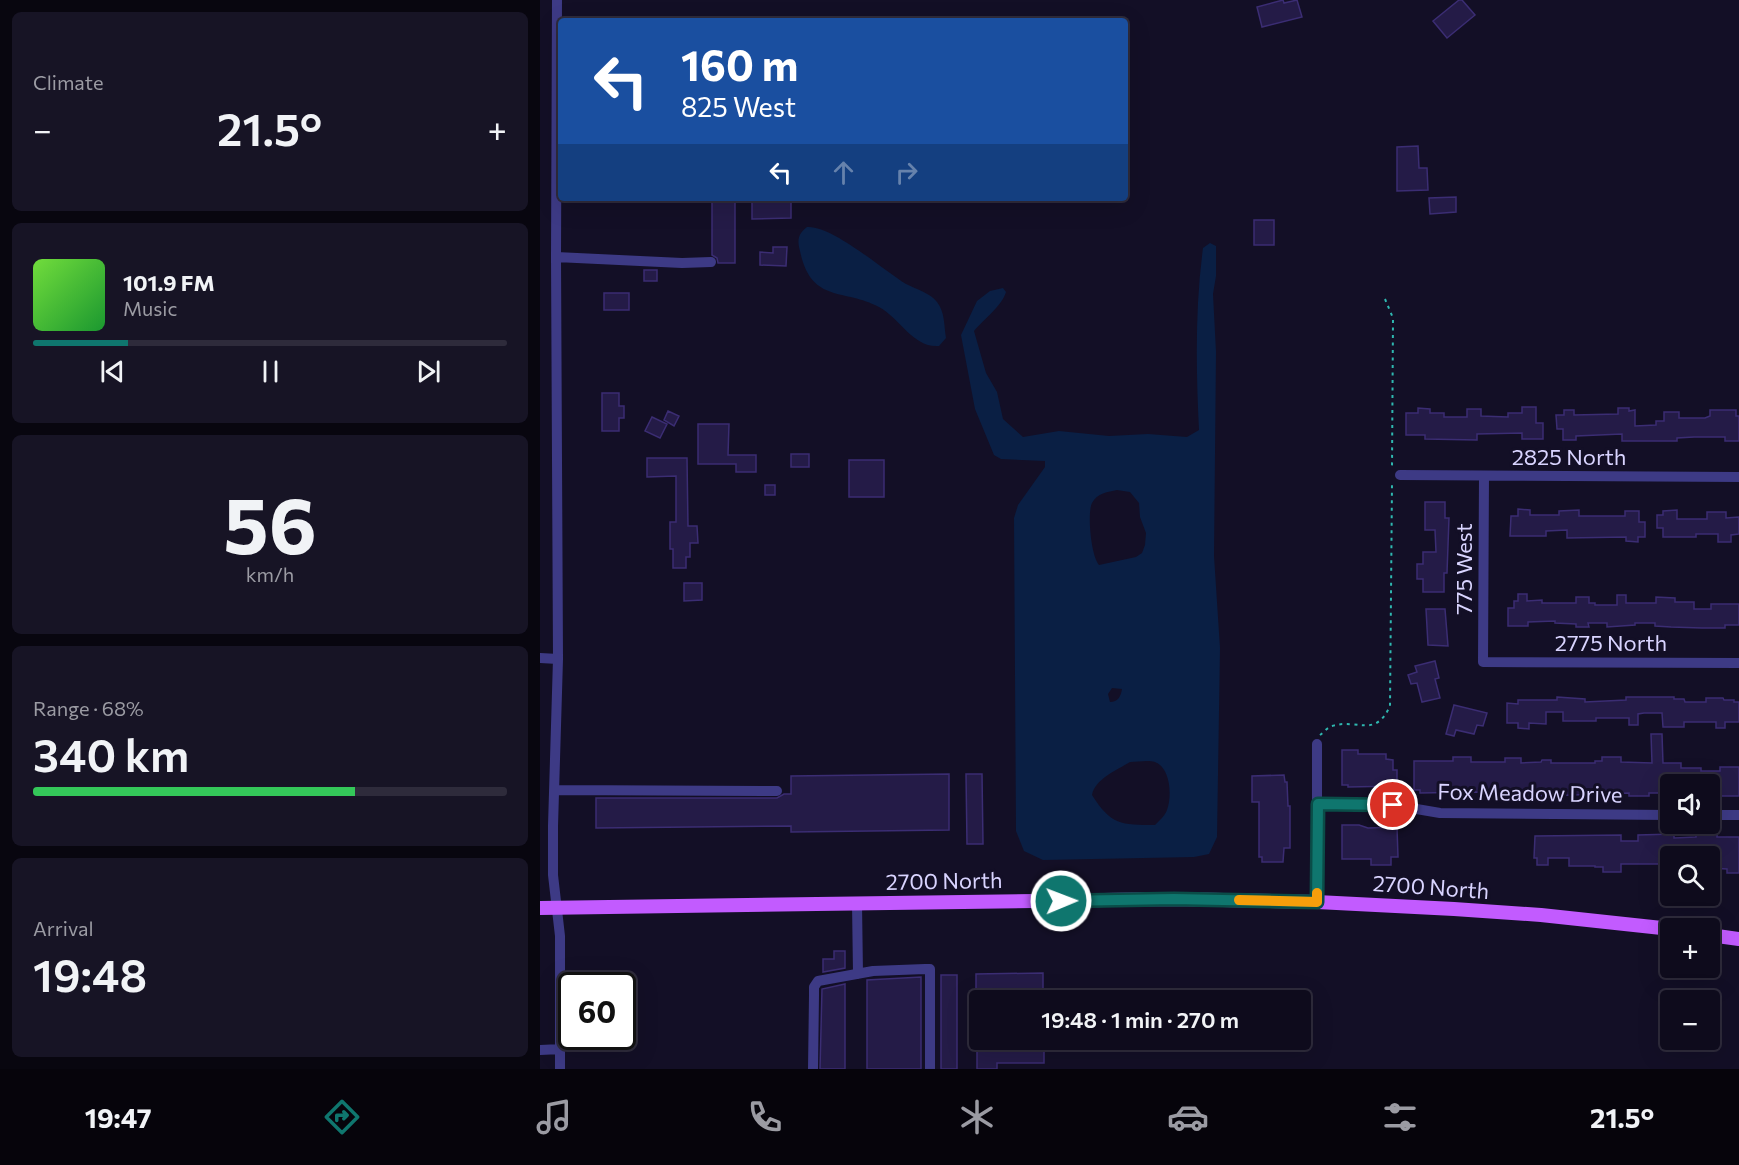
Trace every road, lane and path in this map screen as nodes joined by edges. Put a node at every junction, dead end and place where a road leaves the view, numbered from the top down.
1 (557, 0) edge
2 (556, 257) junction
3 (711, 262) dead end
4 (1384, 299) dead end
5 (1400, 475) dead end
6 (1484, 476) junction
7 (1739, 477) edge
8 (540, 658) edge
9 (558, 659) junction
10 (1483, 662) joint
11 (1739, 663) edge
12 (1317, 744) joint
13 (554, 790) junction
14 (777, 791) dead end
15 (1318, 804) junction
16 (1660, 815) edge
17 (1720, 815) edge
18 (1739, 815) edge
19 (1317, 902) junction
20 (857, 903) junction
21 (557, 907) junction
22 (540, 908) edge
23 (1660, 928) edge
24 (1720, 936) edge
25 (1739, 939) edge
26 (560, 972) edge
27 (858, 974) junction
28 (558, 1049) edge
29 (540, 1050) edge
30 (561, 1050) edge
31 (560, 1069) edge
32 (813, 1069) edge
33 (930, 1069) edge

1 - 2 street
2 - 3 street
2 - 9 street
4 - 12 path
5 - 6 street, 2825 North
6 - 7 street, 2825 North
6 - 10 street, 775 West
8 - 9 street
9 - 13 street
10 - 11 street, 2775 North
12 - 15 street
13 - 14 street
13 - 21 street
15 - 16 street, Fox Meadow Drive
15 - 19 street
17 - 18 street
19 - 20 main road, 2700 North
19 - 23 main road, 2700 North
20 - 21 main road, 2700 North
20 - 27 street
21 - 22 main road, 2700 North
21 - 26 street
24 - 25 main road
27 - 32 street
27 - 33 street
28 - 29 street
30 - 31 street

